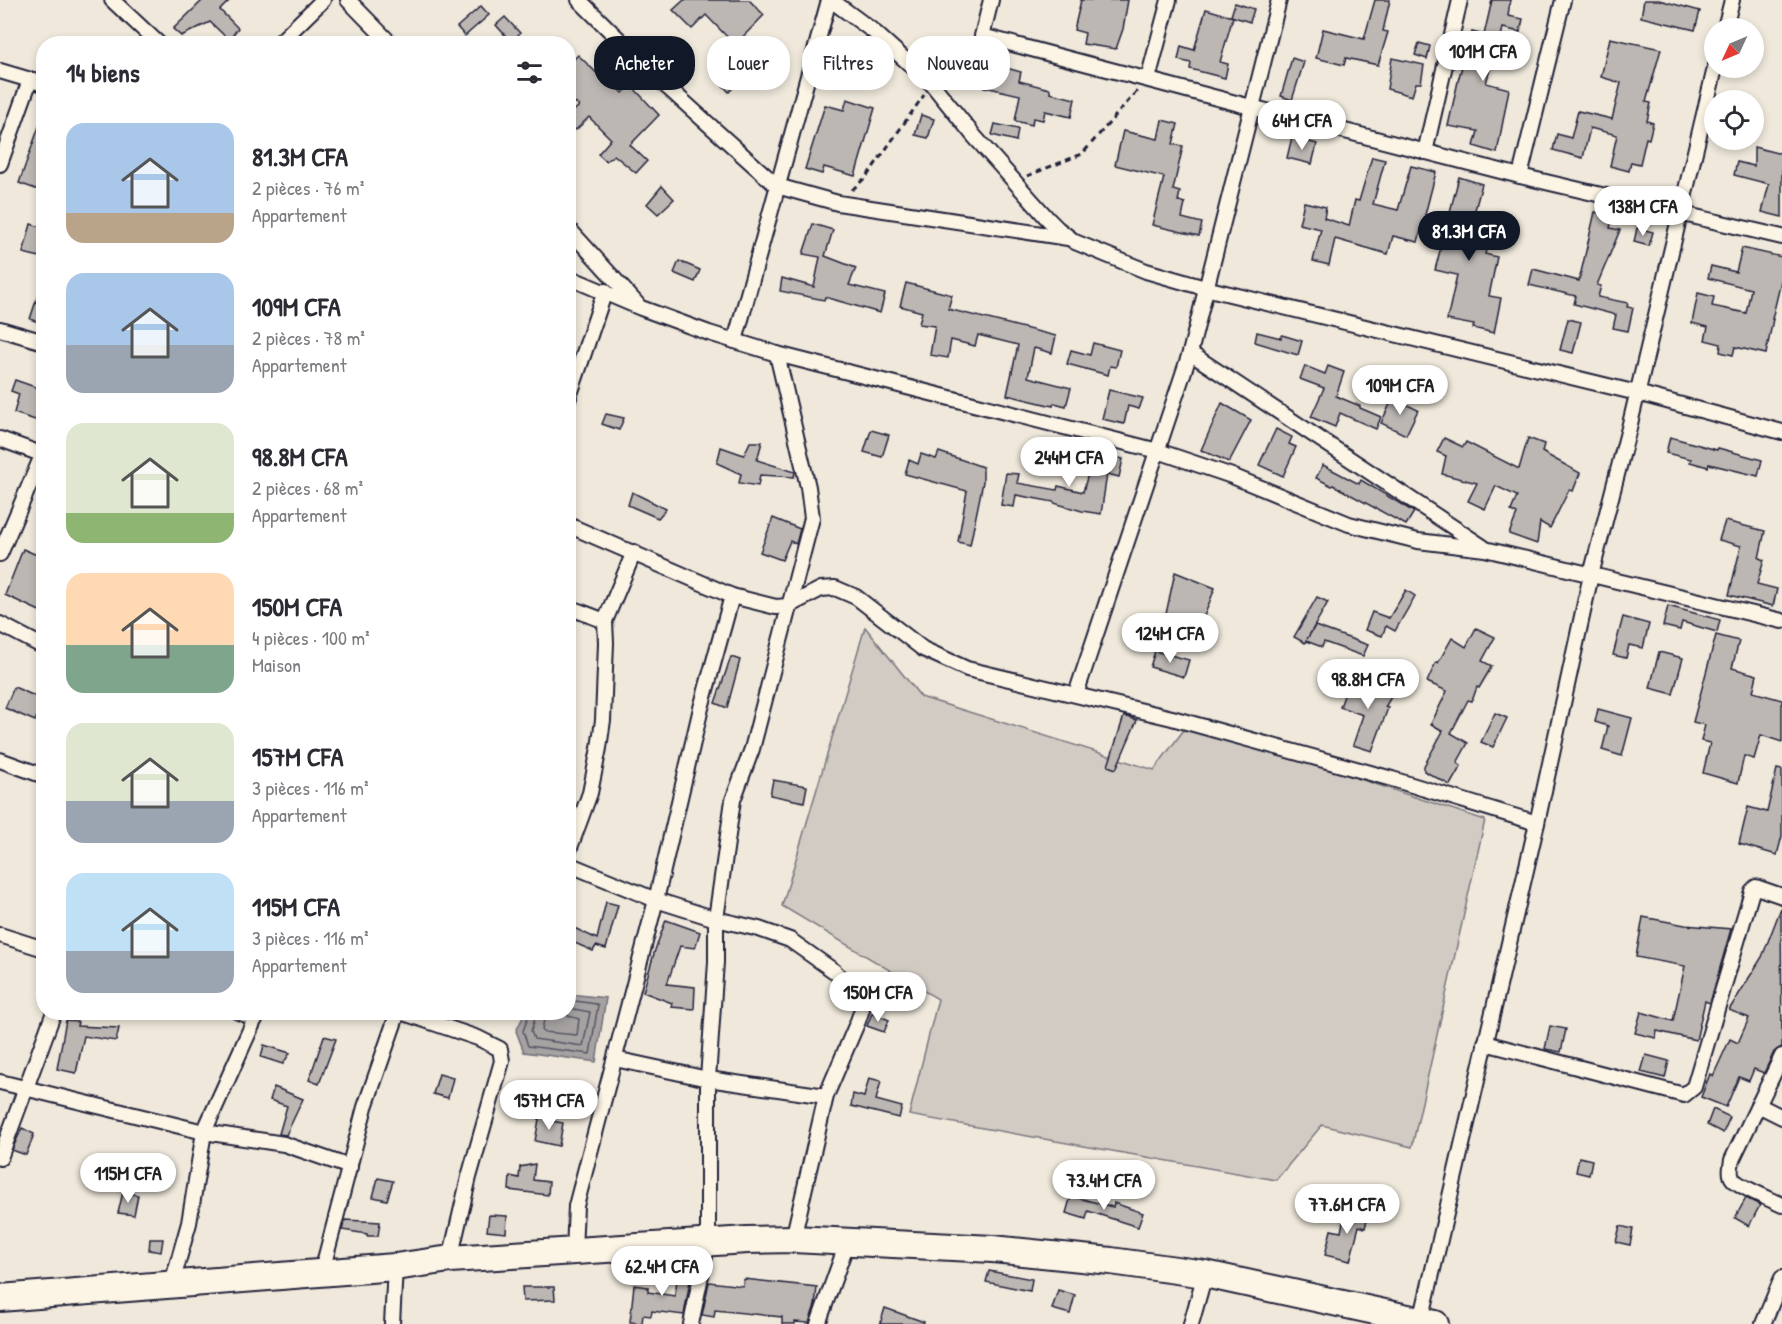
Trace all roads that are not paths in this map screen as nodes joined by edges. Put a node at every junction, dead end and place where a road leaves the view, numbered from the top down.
1 (112, 0) edge
2 (323, 0) edge
3 (348, 0) edge
4 (579, 0) edge
5 (830, 0) edge
6 (991, 0) edge
7 (1169, 0) edge
8 (1279, 0) edge
9 (1460, 0) edge
10 (1563, 0) edge
11 (1732, 0) edge
12 (1728, 18) edge
13 (150, 36) edge
14 (286, 36) edge
15 (383, 36) edge
16 (0, 71) edge
17 (1713, 78) edge
18 (1148, 79) junction
19 (36, 82) edge
20 (36, 84) edge
21 (1251, 107) junction
22 (1425, 152) junction
23 (0, 164) edge
24 (1520, 176) junction
25 (777, 186) junction
26 (1680, 213) junction
27 (576, 237) edge
28 (1782, 237) edge
29 (1068, 238) junction
30 (576, 280) edge
31 (1205, 288) junction
32 (605, 291) junction
33 (641, 308) junction
34 (0, 329) edge
35 (36, 340) edge
36 (735, 341) junction
37 (1190, 353) junction
38 (777, 354) junction
39 (576, 376) edge
40 (1636, 393) junction
41 (1782, 432) edge
42 (0, 439) edge
43 (1158, 451) junction
44 (36, 452) edge
45 (36, 470) edge
46 (576, 528) edge
47 (1485, 549) junction
48 (634, 552) junction
49 (0, 554) edge
50 (1591, 575) junction
51 (732, 596) junction
52 (788, 606) junction
53 (576, 610) edge
54 (605, 621) junction
55 (1782, 621) edge
56 (0, 624) edge
57 (36, 643) edge
58 (1076, 694) junction
59 (0, 760) edge
60 (36, 773) edge
61 (1536, 823) junction
62 (576, 831) edge
63 (576, 867) edge
64 (1782, 896) edge
65 (656, 900) junction
66 (716, 919) junction
67 (0, 935) edge
68 (36, 946) edge
69 (51, 1020) edge
70 (255, 1020) edge
71 (397, 1020) edge
72 (424, 1020) edge
73 (1485, 1043) junction
74 (1782, 1056) edge
75 (615, 1059) junction
76 (708, 1078) junction
77 (0, 1082) edge
78 (25, 1089) junction
79 (826, 1096) junction
80 (1758, 1105) junction
81 (1782, 1117) edge
82 (204, 1132) junction
83 (0, 1158) edge
84 (350, 1167) junction
85 (1782, 1205) edge
86 (793, 1239) junction
87 (708, 1242) junction
88 (847, 1243) junction
89 (574, 1251) junction
90 (450, 1259) junction
91 (395, 1266) junction
92 (322, 1271) junction
93 (1205, 1274) junction
94 (1782, 1278) edge
95 (172, 1283) junction
96 (0, 1298) edge
97 (1428, 1323) edge
98 (392, 1324) edge
99 (691, 1324) edge
100 (818, 1324) edge
101 (1191, 1324) edge
102 (1763, 1324) edge

1 - 13 street
2 - 14 street
3 - 15 street
4 - 25 street
5 - 25 street
5 - 29 street
6 - 18 street
7 - 18 street
8 - 21 street
9 - 22 street
10 - 24 street
11 - 12 street
16 - 19 street
17 - 26 street
18 - 21 street
20 - 23 street
21 - 22 street
21 - 31 street
22 - 24 street
24 - 26 street
25 - 29 street
25 - 36 street
26 - 28 street
26 - 40 street
27 - 33 street
29 - 31 street
30 - 32 street
31 - 37 street
31 - 40 street
32 - 33 street
32 - 39 street
33 - 36 street
34 - 35 street
36 - 38 street
37 - 43 street
37 - 47 street
38 - 43 street
38 - 52 street
40 - 41 street
40 - 50 street
42 - 44 street
43 - 47 street
43 - 58 street
45 - 49 street
46 - 48 street
47 - 50 street
48 - 51 street
48 - 54 street
50 - 55 street
50 - 61 street
51 - 52 street
51 - 65 street
52 - 58 street
52 - 66 street
53 - 54 street
54 - 62 street
56 - 57 street
58 - 61 street
59 - 60 street
61 - 73 street
63 - 65 street
64 - 73 street
65 - 66 street
65 - 75 street
66 - 76 street
66 - 79 street
67 - 68 street
69 - 78 street
70 - 82 street
71 - 84 street
72 - 90 street
73 - 97 street
74 - 80 street
75 - 76 street
75 - 89 street
76 - 79 street
76 - 87 street
77 - 78 street
78 - 82 street
78 - 83 street
79 - 86 street
80 - 81 street
80 - 85 street
82 - 84 street
82 - 95 street
84 - 92 street
86 - 87 highway
86 - 88 highway
87 - 89 highway
87 - 99 street
88 - 93 highway
88 - 100 street
89 - 90 highway
90 - 91 highway
91 - 92 highway
91 - 98 street
92 - 95 highway
93 - 97 highway
93 - 101 street
94 - 102 street
95 - 96 highway

